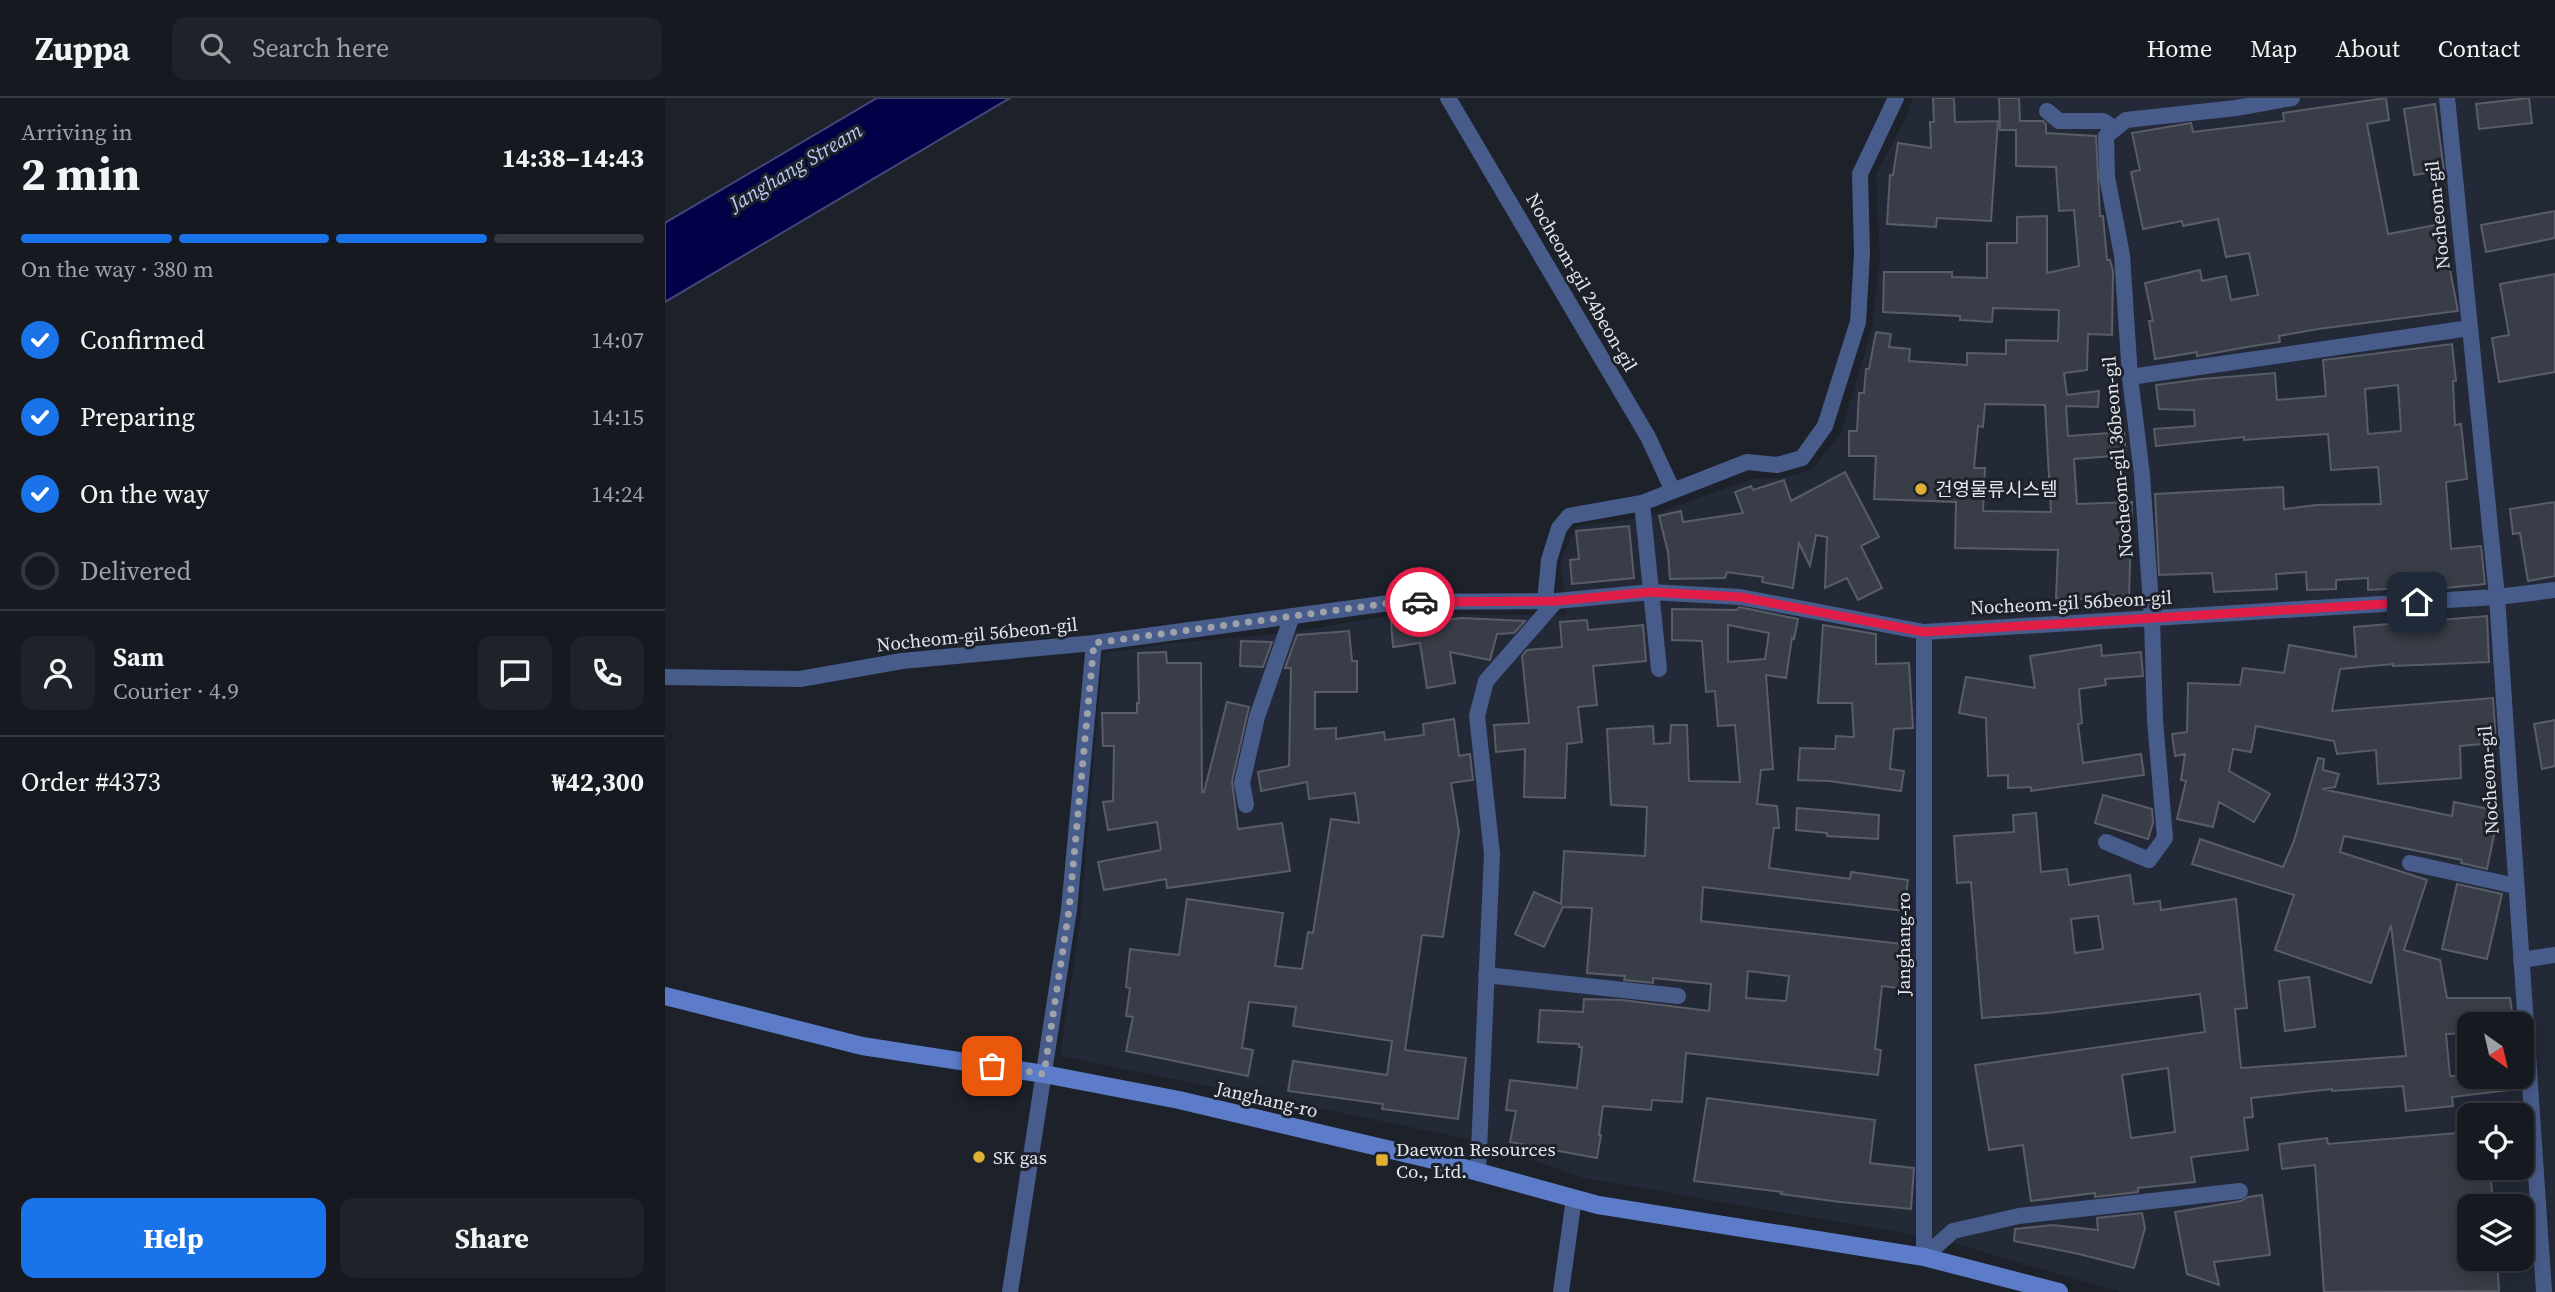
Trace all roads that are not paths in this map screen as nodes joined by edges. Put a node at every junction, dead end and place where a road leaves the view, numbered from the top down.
1 (1448, 98) edge
2 (1896, 98) edge
3 (2292, 98) edge
4 (2447, 98) edge
5 (2047, 111) dead end
6 (2115, 129) junction
7 (2469, 328) junction
8 (2130, 377) junction
9 (1672, 491) junction
10 (1643, 503) junction
11 (2555, 590) edge
12 (1651, 592) junction
13 (2497, 597) junction
14 (1551, 601) junction
15 (1292, 616) junction
16 (2152, 619) junction
17 (1924, 632) junction
18 (1094, 643) junction
19 (1659, 670) dead end
20 (665, 677) edge
21 (1246, 805) dead end
22 (2106, 842) dead end
23 (2410, 863) dead end
24 (2516, 886) junction
25 (2555, 955) edge
26 (2521, 960) junction
27 (1486, 975) junction
28 (665, 996) edge
29 (1678, 996) dead end
30 (1044, 1074) junction
31 (1478, 1172) junction
32 (2240, 1191) dead end
33 (1574, 1198) junction
34 (1924, 1256) junction
35 (1010, 1292) edge
36 (1561, 1292) edge
37 (2059, 1292) edge
38 (2544, 1292) edge

1 - 9 street, Nocheom-gil 24beon-gil
2 - 9 street
3 - 6 street
4 - 7 street, Nocheom-gil
5 - 6 street
6 - 8 street, Nocheom-gil 36beon-gil
7 - 8 street
7 - 13 street, Nocheom-gil
8 - 16 street, Nocheom-gil 36beon-gil
9 - 10 street
10 - 12 street
10 - 14 street
11 - 13 street
12 - 14 street, Nocheom-gil 56beon-gil
12 - 17 street, Nocheom-gil 56beon-gil
12 - 19 street
13 - 16 street, Nocheom-gil 56beon-gil
13 - 24 street, Nocheom-gil
14 - 15 street, Nocheom-gil 56beon-gil
14 - 27 street
15 - 18 street, Nocheom-gil 56beon-gil
15 - 21 street
16 - 17 street, Nocheom-gil 56beon-gil
16 - 22 street, Nocheom-gil 36beon-gil
17 - 34 street, Janghang-ro
18 - 20 street, Nocheom-gil 56beon-gil
18 - 30 street
23 - 24 street
24 - 26 street, Nocheom-gil
25 - 26 street
26 - 38 street, Nocheom-gil
27 - 29 street
27 - 31 street
28 - 30 main road, Janghang-ro
30 - 31 main road, Janghang-ro
30 - 35 street
31 - 33 main road, Janghang-ro
32 - 34 street
33 - 34 main road, Janghang-ro
33 - 36 street
34 - 37 main road, Janghang-ro

